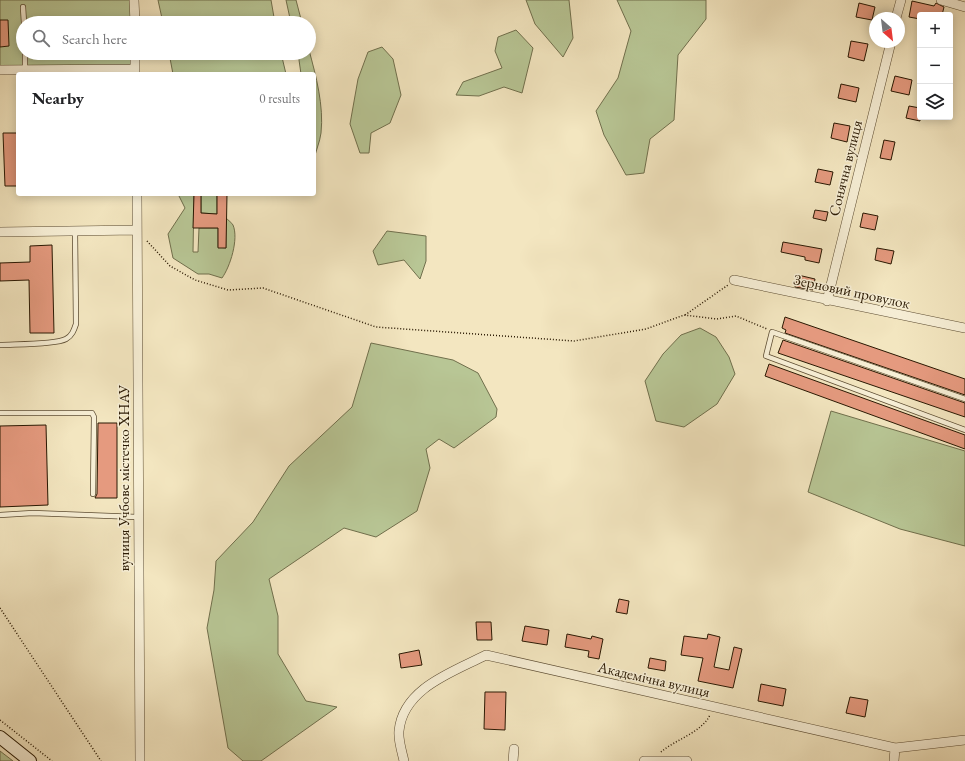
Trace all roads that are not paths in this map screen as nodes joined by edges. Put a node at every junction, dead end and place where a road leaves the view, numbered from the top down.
1 (134, 0) edge
2 (901, 0) edge
3 (941, 0) edge
4 (23, 7) dead end
5 (965, 7) edge
6 (898, 12) edge
7 (24, 16) edge
8 (135, 16) edge
9 (889, 48) edge
10 (25, 60) edge
11 (135, 60) edge
12 (0, 70) edge
13 (25, 70) junction
14 (135, 71) edge
15 (137, 196) edge
16 (137, 230) junction
17 (75, 231) junction
18 (0, 232) edge
19 (734, 280) road end
20 (827, 301) junction
21 (965, 328) edge
22 (0, 345) edge
23 (965, 400) edge
24 (0, 413) edge
25 (965, 430) edge
26 (93, 494) dead end
27 (0, 515) edge
28 (137, 517) junction
29 (0, 737) edge
30 (965, 740) edge
31 (895, 748) junction
32 (514, 749) dead end
33 (648, 760) edge
34 (30, 761) edge
35 (140, 761) edge
36 (404, 761) edge
37 (513, 761) edge
38 (687, 761) edge
39 (894, 761) edge

1 - 8 street
2 - 6 street
3 - 5 street
4 - 7 lane
9 - 20 street, Сонячна вулиця
10 - 13 lane
11 - 14 street
12 - 13 street
13 - 14 street
15 - 16 street, вулиця Учбове містечко ХНАУ
16 - 17 street
16 - 28 street, вулиця Учбове містечко ХНАУ
17 - 18 street
17 - 22 lane
19 - 20 street, Зерновий провулок
20 - 21 street, Зерновий провулок
23 - 25 lane
24 - 26 lane
27 - 28 lane
28 - 35 street, вулиця Учбове містечко ХНАУ
29 - 34 street
30 - 31 street, Академічна вулиця
31 - 36 street, Академічна вулиця
31 - 39 street
32 - 37 street
33 - 38 street

